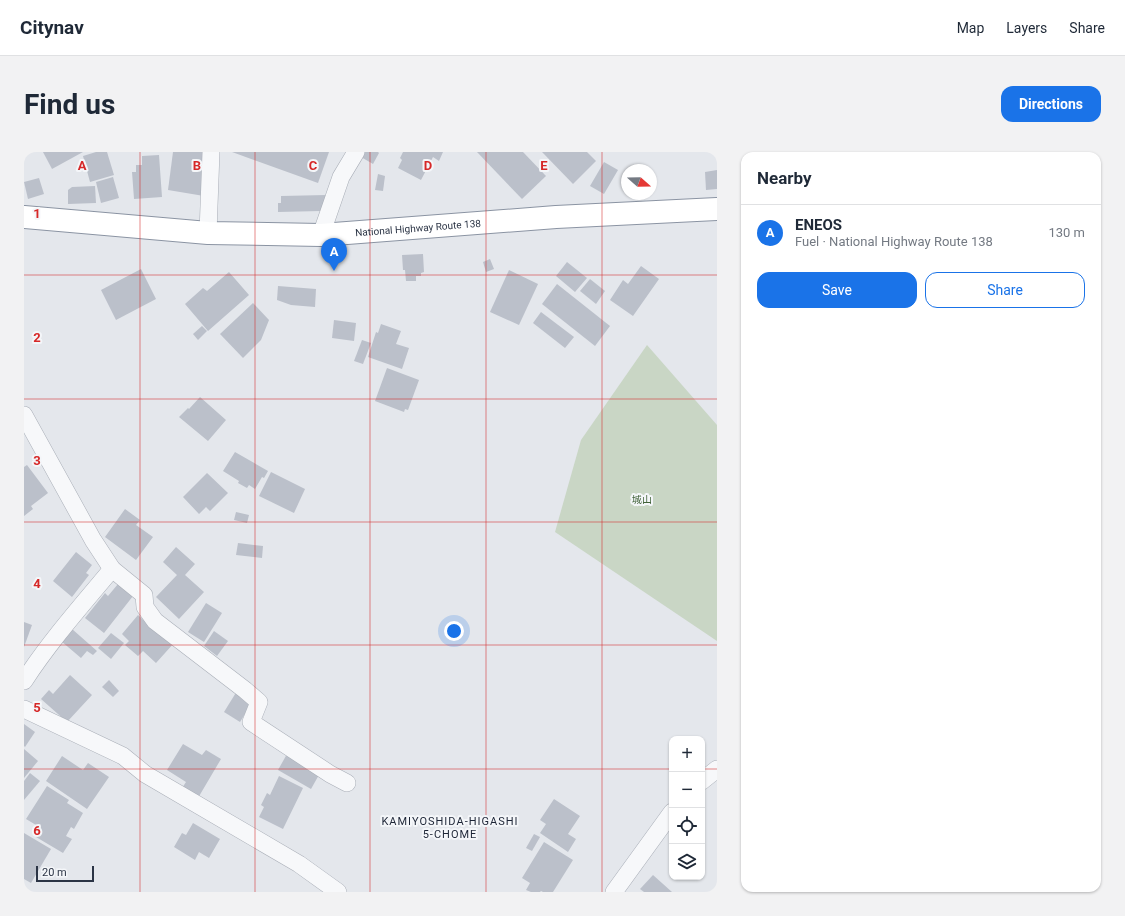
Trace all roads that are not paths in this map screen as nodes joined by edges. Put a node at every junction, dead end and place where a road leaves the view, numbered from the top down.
1 (210, 152) edge
2 (356, 152) edge
3 (717, 209) edge
4 (24, 217) edge
5 (208, 233) junction
6 (321, 235) junction
7 (24, 415) edge
8 (112, 569) junction
9 (24, 681) edge
10 (24, 710) edge
11 (717, 769) edge
12 (705, 779) edge
13 (347, 783) dead end
14 (669, 816) edge
15 (338, 892) edge
16 (614, 892) edge

1 - 5 street
2 - 6 street
3 - 6 highway, National Highway Route 138
4 - 5 highway, National Highway Route 138
5 - 6 highway, National Highway Route 138
7 - 8 street
8 - 9 street
8 - 13 street
10 - 15 street
11 - 12 street
14 - 16 street

